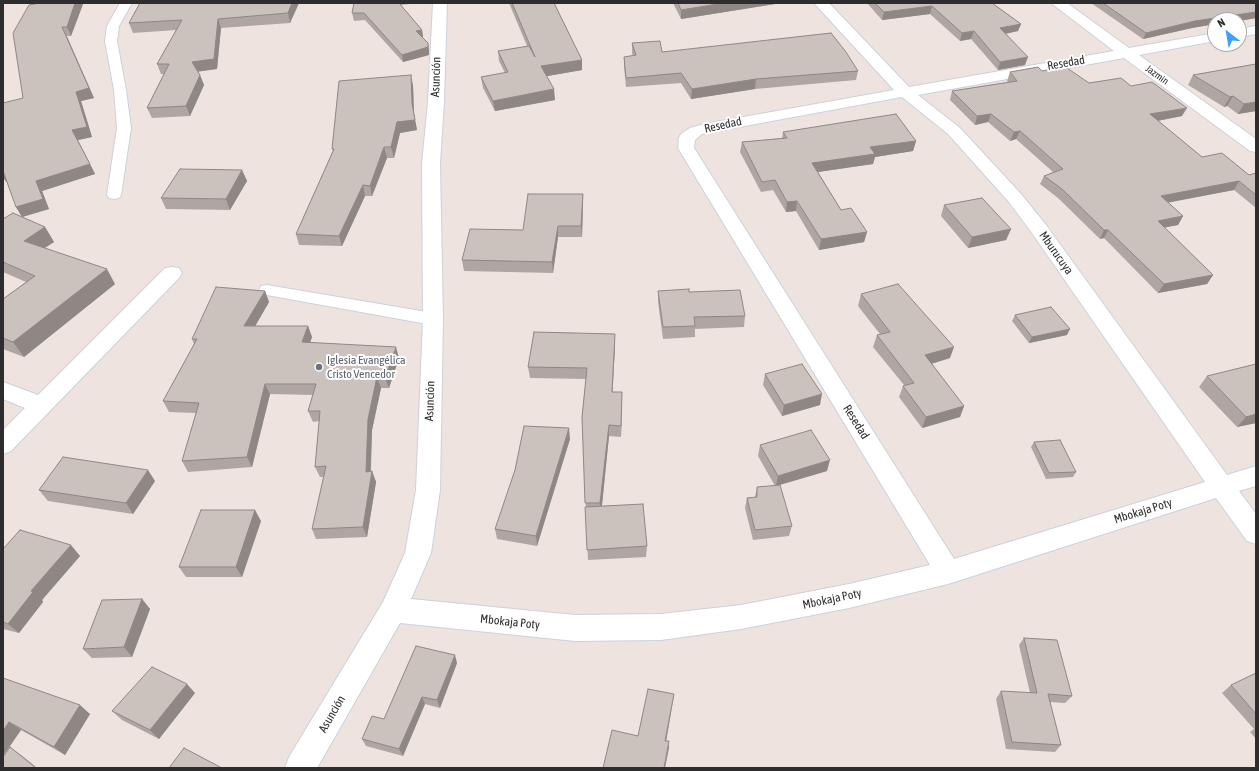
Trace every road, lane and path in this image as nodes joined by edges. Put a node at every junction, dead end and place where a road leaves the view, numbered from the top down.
1 (126, 3) edge
2 (440, 3) edge
3 (821, 3) edge
4 (1058, 3) edge
5 (1207, 38) edge
6 (1125, 52) junction
7 (904, 91) junction
8 (1256, 147) edge
9 (114, 195) dead end
10 (172, 273) dead end
11 (267, 290) dead end
12 (433, 319) junction
13 (3, 390) edge
14 (41, 406) junction
15 (12, 423) edge
16 (3, 445) edge
17 (1256, 476) edge
18 (1221, 486) junction
19 (1256, 533) edge
20 (948, 572) junction
21 (393, 610) junction
22 (300, 768) edge

1 - 9 lane
2 - 12 street, Asunción
3 - 7 street, Mburucuya
4 - 6 street, Jazmin
5 - 6 street, Resedad
6 - 7 street, Resedad
6 - 8 street, Jazmin
7 - 18 street, Mburucuya
7 - 20 street, Resedad
10 - 14 street
11 - 12 lane
12 - 21 street, Asunción
13 - 14 street
14 - 15 street
15 - 16 street
17 - 18 street, Mbokaja Poty
18 - 19 street, Mburucuya
18 - 20 street, Mbokaja Poty
20 - 21 street, Mbokaja Poty
21 - 22 street, Asunción

